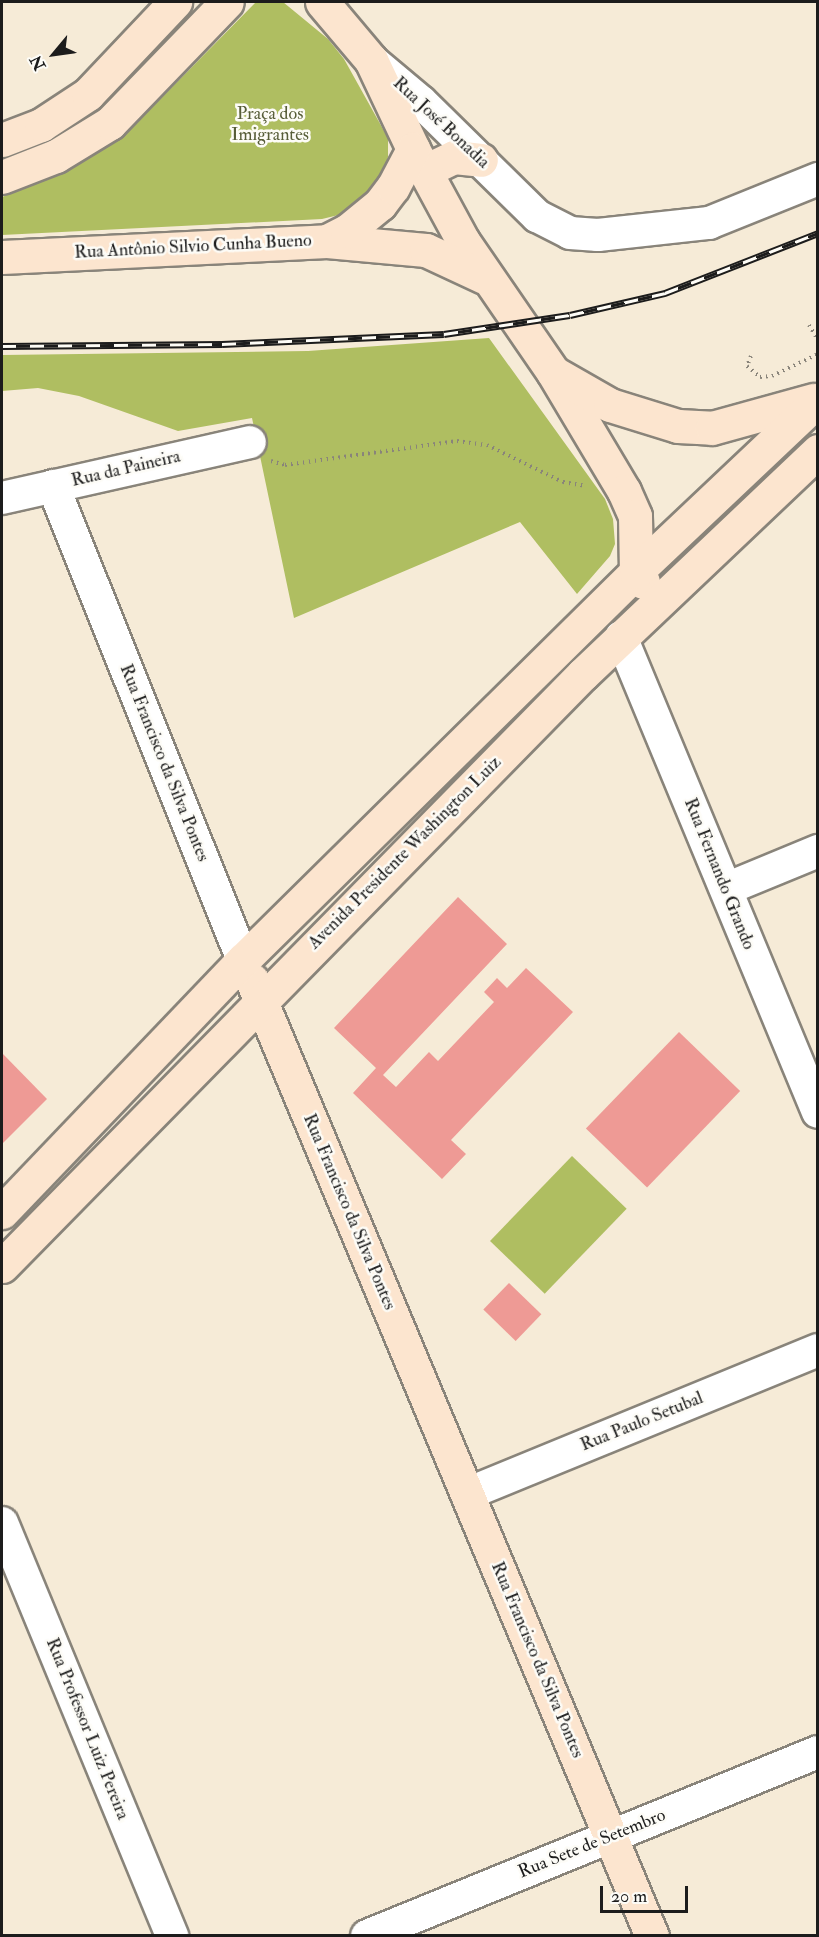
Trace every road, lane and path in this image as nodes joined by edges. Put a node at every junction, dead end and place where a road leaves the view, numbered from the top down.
1 (175, 2) edge
2 (227, 2) edge
3 (322, 2) edge
4 (371, 60) junction
5 (2, 140) edge
6 (419, 160) junction
7 (481, 160) junction
8 (2, 177) edge
9 (818, 179) edge
10 (327, 241) junction
11 (2, 257) edge
12 (485, 277) junction
13 (809, 325) dead end
14 (818, 340) edge
15 (818, 354) edge
16 (751, 356) dead end
17 (553, 372) junction
18 (818, 400) edge
19 (250, 442) joint
20 (818, 451) edge
21 (53, 486) junction
22 (624, 491) junction
23 (2, 498) edge
24 (636, 572) junction
25 (664, 596) junction
26 (621, 637) junction
27 (818, 851) edge
28 (726, 889) junction
29 (243, 960) junction
30 (260, 999) junction
31 (818, 1112) edge
32 (2, 1212) edge
33 (2, 1266) edge
34 (818, 1350) edge
35 (467, 1494) junction
36 (2, 1523) edge
37 (818, 1752) edge
38 (610, 1837) junction
39 (172, 1935) edge
40 (367, 1935) edge
41 (652, 1935) edge

1 - 5 main road
2 - 8 main road
3 - 4 main road, Rua José Bonadia
4 - 6 main road
4 - 7 street, Rua José Bonadia
6 - 7 main road
6 - 10 main road, Rua Antônio Silvio Cunha Bueno
6 - 12 main road
7 - 9 street, Rua José Bonadia
10 - 11 main road, Rua Antônio Silvio Cunha Bueno
10 - 12 main road
12 - 17 main road
13 - 14 path
15 - 16 path
17 - 18 main road
17 - 22 main road
18 - 24 main road, Avenida Presidente Washington Luiz
19 - 21 street, Rua da Paineira
19 - 22 path
20 - 25 main road, Avenida Presidente Washington Luiz
21 - 23 street, Rua da Paineira
21 - 29 street, Rua Francisco da Silva Pontes
22 - 24 main road
24 - 25 main road
24 - 29 main road, Avenida Presidente Washington Luiz
25 - 26 main road, Avenida Presidente Washington Luiz
26 - 28 street, Rua Fernando Grando
26 - 30 main road, Avenida Presidente Washington Luiz
27 - 28 street
28 - 31 street, Rua Fernando Grando
29 - 30 main road, Rua Francisco da Silva Pontes
29 - 32 main road, Avenida Presidente Washington Luiz
30 - 33 main road, Avenida Presidente Washington Luiz
30 - 35 main road, Rua Francisco da Silva Pontes
34 - 35 street, Rua Paulo Setubal
35 - 38 main road, Rua Francisco da Silva Pontes
36 - 39 street, Rua Professor Luiz Pereira
37 - 38 street, Rua Sete de Setembro
38 - 40 street, Rua Sete de Setembro
38 - 41 main road, Rua Francisco da Silva Pontes

